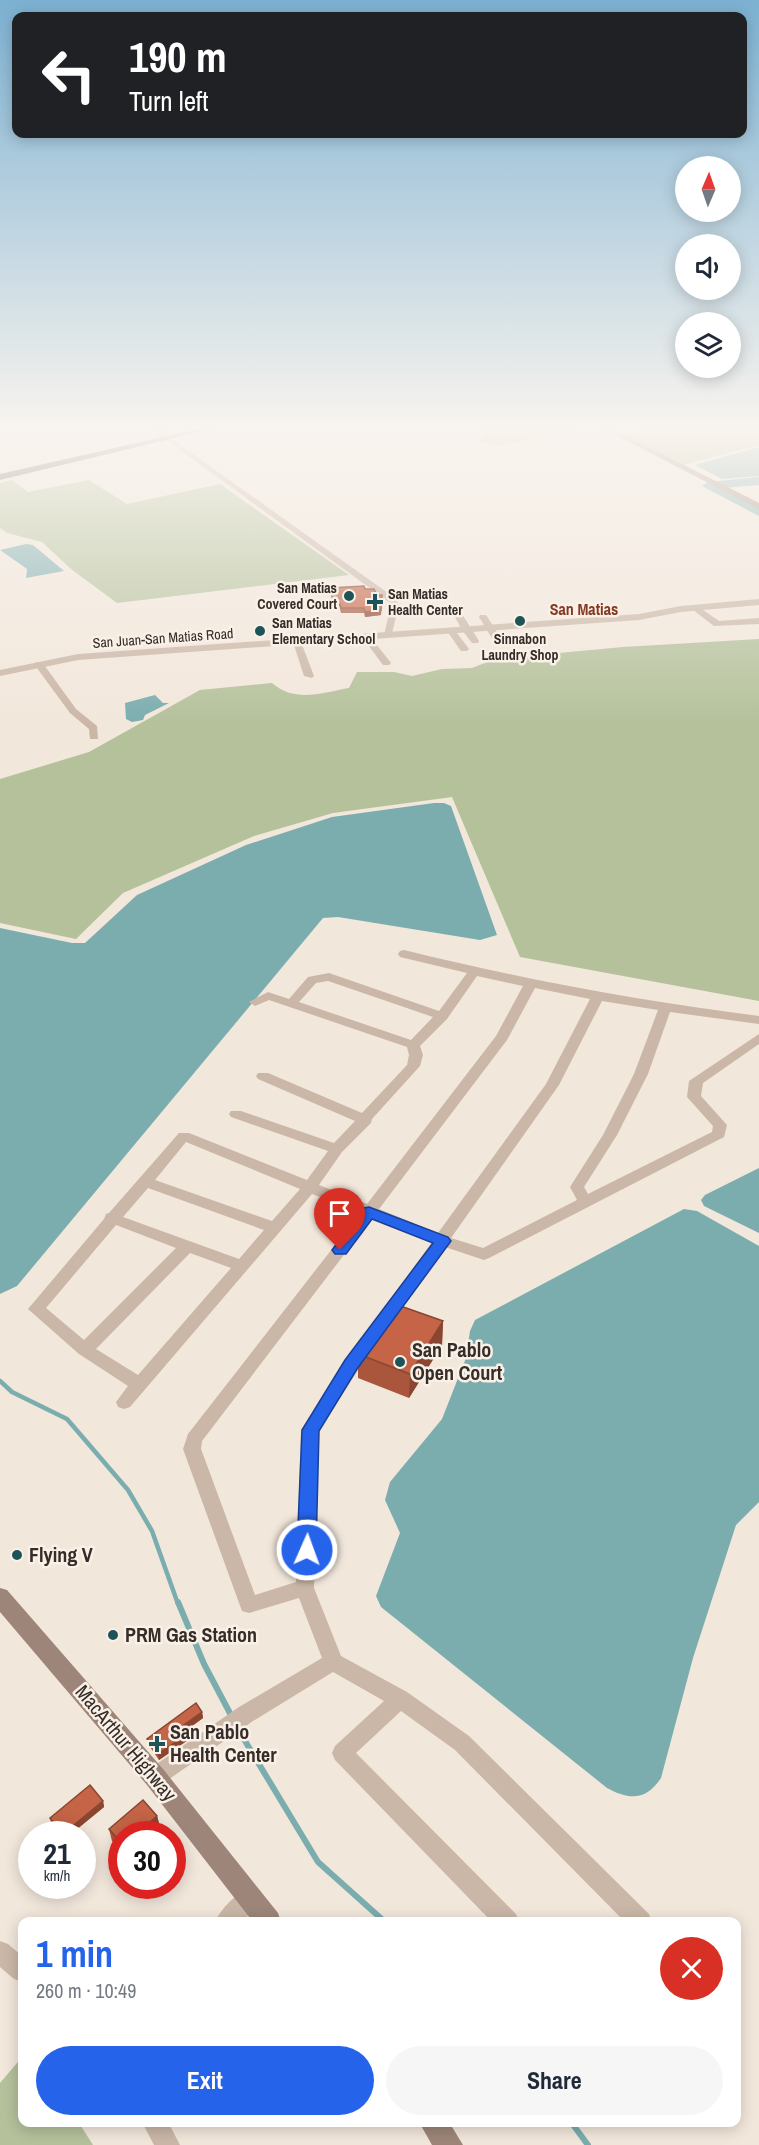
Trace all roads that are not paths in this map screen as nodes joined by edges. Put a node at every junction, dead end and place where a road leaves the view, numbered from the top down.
1 (288, 525) edge
2 (759, 602) edge
3 (454, 608) dead end
4 (696, 608) junction
5 (483, 617) dead end
6 (759, 621) edge
7 (490, 628) junction
8 (466, 630) junction
9 (451, 631) junction
10 (388, 635) junction
11 (366, 637) junction
12 (475, 641) dead end
13 (297, 642) junction
14 (499, 643) dead end
15 (464, 648) dead end
16 (386, 663) dead end
17 (39, 664) junction
18 (0, 673) edge
19 (309, 676) dead end
20 (94, 737) dead end
21 (404, 954) dead end
22 (473, 973) junction
23 (530, 985) junction
24 (597, 998) junction
25 (255, 1002) dead end
26 (292, 1003) junction
27 (665, 1009) junction
28 (442, 1016) junction
29 (759, 1020) edge
30 (759, 1038) edge
31 (413, 1045) junction
32 (263, 1076) dead end
33 (237, 1114) dead end
34 (366, 1120) junction
35 (337, 1149) junction
36 (144, 1181) junction
37 (310, 1187) junction
38 (585, 1202) junction
39 (369, 1212) junction
40 (111, 1218) junction
41 (273, 1227) junction
42 (443, 1241) junction
43 (186, 1247) junction
44 (240, 1265) junction
45 (85, 1350) junction
46 (139, 1384) junction
47 (124, 1402) dead end
48 (305, 1588) junction
49 (0, 1597) edge
50 (333, 1662) junction
51 (400, 1699) junction
52 (154, 1777) junction
53 (260, 1914) edge
54 (503, 1917) edge
55 (636, 1917) edge
56 (0, 1952) edge
57 (18, 1968) edge
58 (157, 2127) edge
59 (436, 2127) edge
60 (168, 2145) edge
61 (449, 2145) edge

1 - 10 street
2 - 4 street, San Juan-San Matias Road
3 - 8 street
4 - 6 street
4 - 7 street, San Juan-San Matias Road
5 - 7 street
7 - 8 street, San Juan-San Matias Road
7 - 14 street
8 - 9 street, San Juan-San Matias Road
8 - 12 street
9 - 10 street, San Juan-San Matias Road
9 - 15 street
10 - 11 street, San Juan-San Matias Road
11 - 13 street, San Juan-San Matias Road
11 - 16 street
13 - 17 street, San Juan-San Matias Road
13 - 19 street
17 - 18 street, San Juan-San Matias Road
17 - 20 street
21 - 22 street
22 - 23 street
22 - 28 street
23 - 24 street
23 - 39 street
24 - 27 street
24 - 42 street
25 - 26 street
26 - 28 street
26 - 31 street
27 - 29 street
27 - 38 street
28 - 31 street
30 - 38 street
31 - 34 street
32 - 34 street
33 - 35 street
34 - 35 street
35 - 37 street
36 - 37 street
36 - 40 street
36 - 41 street
37 - 39 street
37 - 41 street
38 - 42 street
39 - 42 street
39 - 48 street
40 - 43 street
40 - 45 street
41 - 44 street
42 - 48 street
43 - 44 street
43 - 45 street
44 - 46 street
45 - 46 street
46 - 47 street
48 - 50 street
49 - 52 main road, MacArthur Highway
50 - 51 street
50 - 52 street
51 - 54 street
51 - 55 street
52 - 53 main road, MacArthur Highway
56 - 57 street
58 - 60 street
59 - 61 main road

